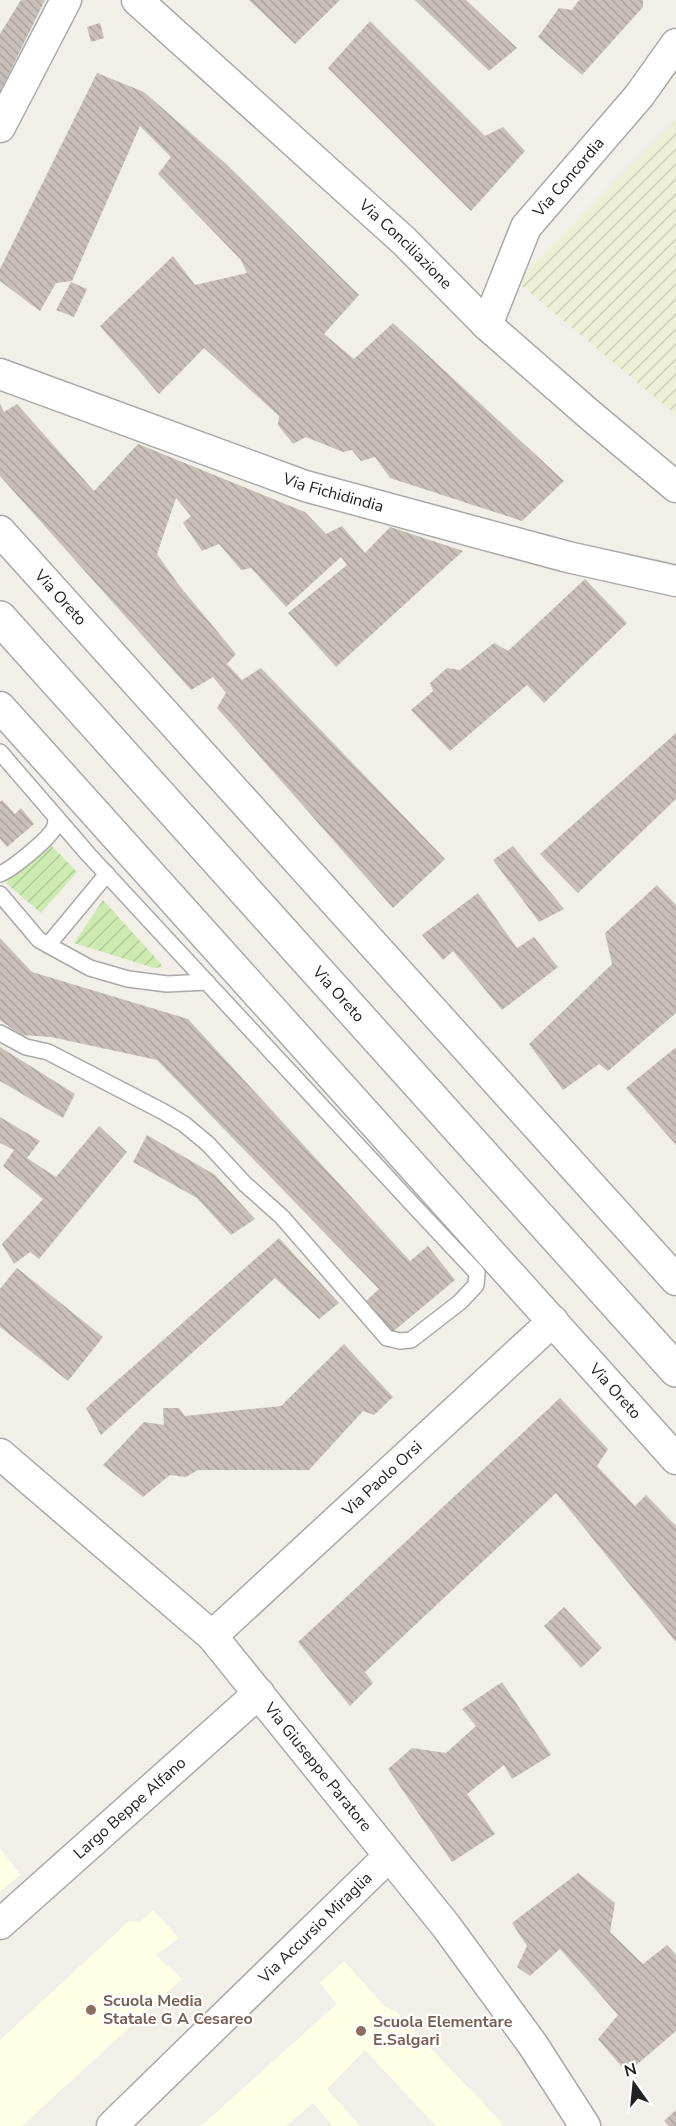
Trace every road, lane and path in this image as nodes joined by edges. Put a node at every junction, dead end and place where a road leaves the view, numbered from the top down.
1 (66, 0) edge
2 (136, 0) edge
3 (676, 44) edge
4 (0, 127) edge
5 (487, 325) junction
6 (0, 374) edge
7 (676, 487) edge
8 (0, 531) edge
9 (676, 580) edge
10 (0, 618) edge
11 (6, 725) edge
12 (0, 752) edge
13 (57, 817) junction
14 (0, 874) edge
15 (106, 874) junction
16 (0, 894) edge
17 (48, 945) junction
18 (207, 982) junction
19 (0, 1033) edge
20 (676, 1280) edge
21 (553, 1321) junction
22 (676, 1370) edge
23 (0, 1454) edge
24 (676, 1459) edge
25 (212, 1636) junction
26 (259, 1693) junction
27 (389, 1856) junction
28 (0, 1924) edge
29 (112, 2126) edge
30 (585, 2126) edge

1 - 4 street
2 - 5 street, Via Conciliazione
3 - 5 street, Via Concordia
5 - 7 street, Via Conciliazione
6 - 9 street, Via Fichidindia
8 - 20 street, Via Oreto
10 - 22 street, Via Oreto
11 - 21 street, Via Oreto
12 - 13 lane
13 - 14 lane
13 - 15 lane
15 - 17 lane
15 - 18 lane
16 - 17 lane
17 - 18 lane
18 - 19 lane
21 - 24 street, Via Oreto
21 - 25 street, Via Paolo Orsi
23 - 25 street, Via Giuseppe Paratore
25 - 26 street, Via Giuseppe Paratore
26 - 27 street, Via Giuseppe Paratore
26 - 28 street, Largo Beppe Alfano
27 - 29 street, Via Accursio Miraglia
27 - 30 street, Via Giuseppe Paratore

